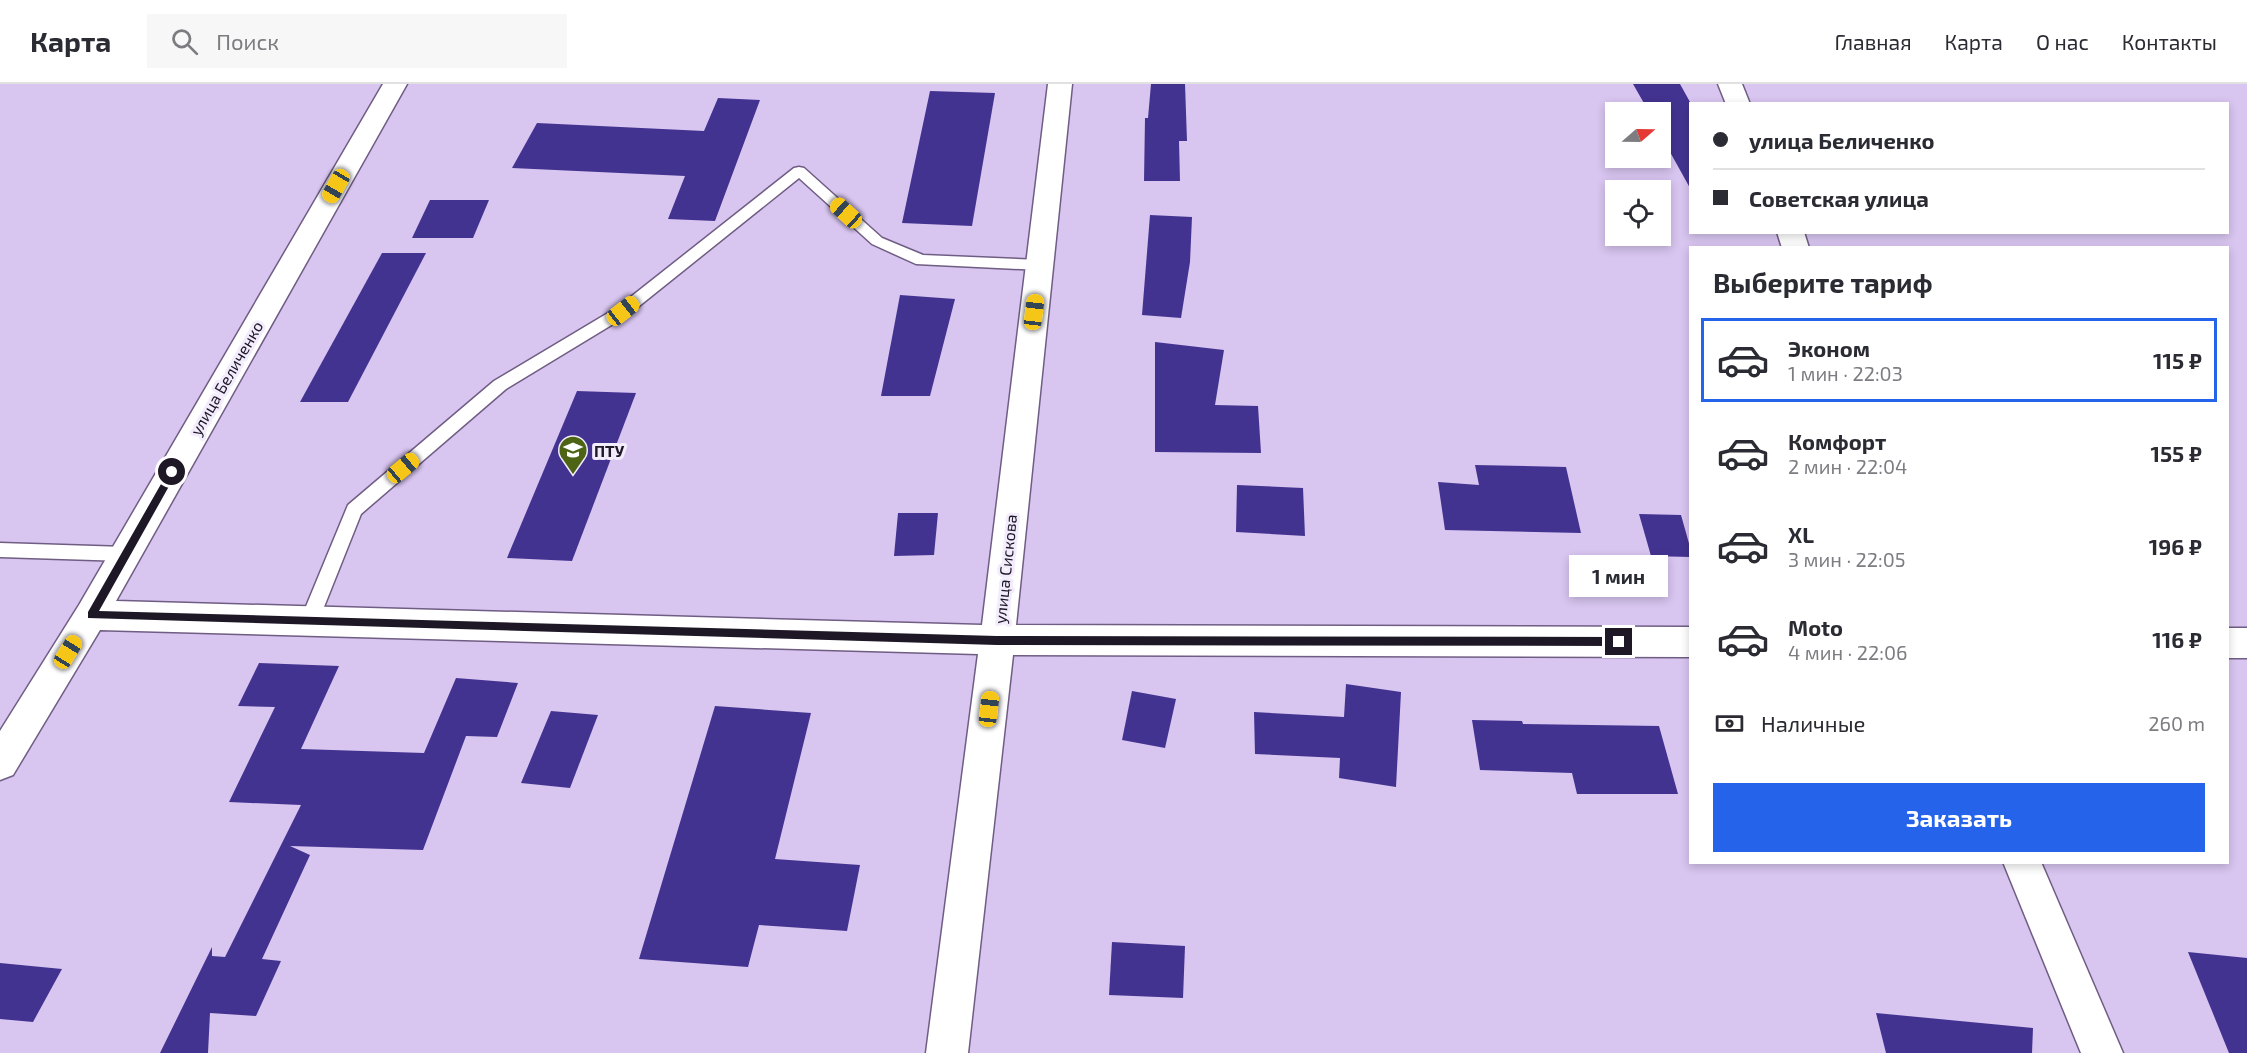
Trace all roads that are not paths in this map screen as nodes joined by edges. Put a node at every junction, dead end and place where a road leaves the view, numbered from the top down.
1 (395, 84) edge
2 (1060, 84) edge
3 (1730, 84) edge
4 (1737, 102) edge
5 (1040, 265) junction
6 (0, 550) edge
7 (125, 554) junction
8 (91, 615) junction
9 (309, 621) junction
10 (997, 640) junction
11 (1689, 642) edge
12 (2229, 643) edge
13 (2247, 643) edge
14 (0, 763) edge
15 (2023, 864) edge
16 (946, 1053) edge
17 (2102, 1053) edge

1 - 7 street, улица Беличенко
2 - 5 street, улица Сискова
3 - 4 street
5 - 9 lane
5 - 10 street, улица Сискова
6 - 7 lane
7 - 8 street, улица Беличенко
8 - 9 street
8 - 14 street, улица Беличенко
9 - 10 street
10 - 11 street
10 - 16 street, улица Сискова
12 - 13 street
15 - 17 street

